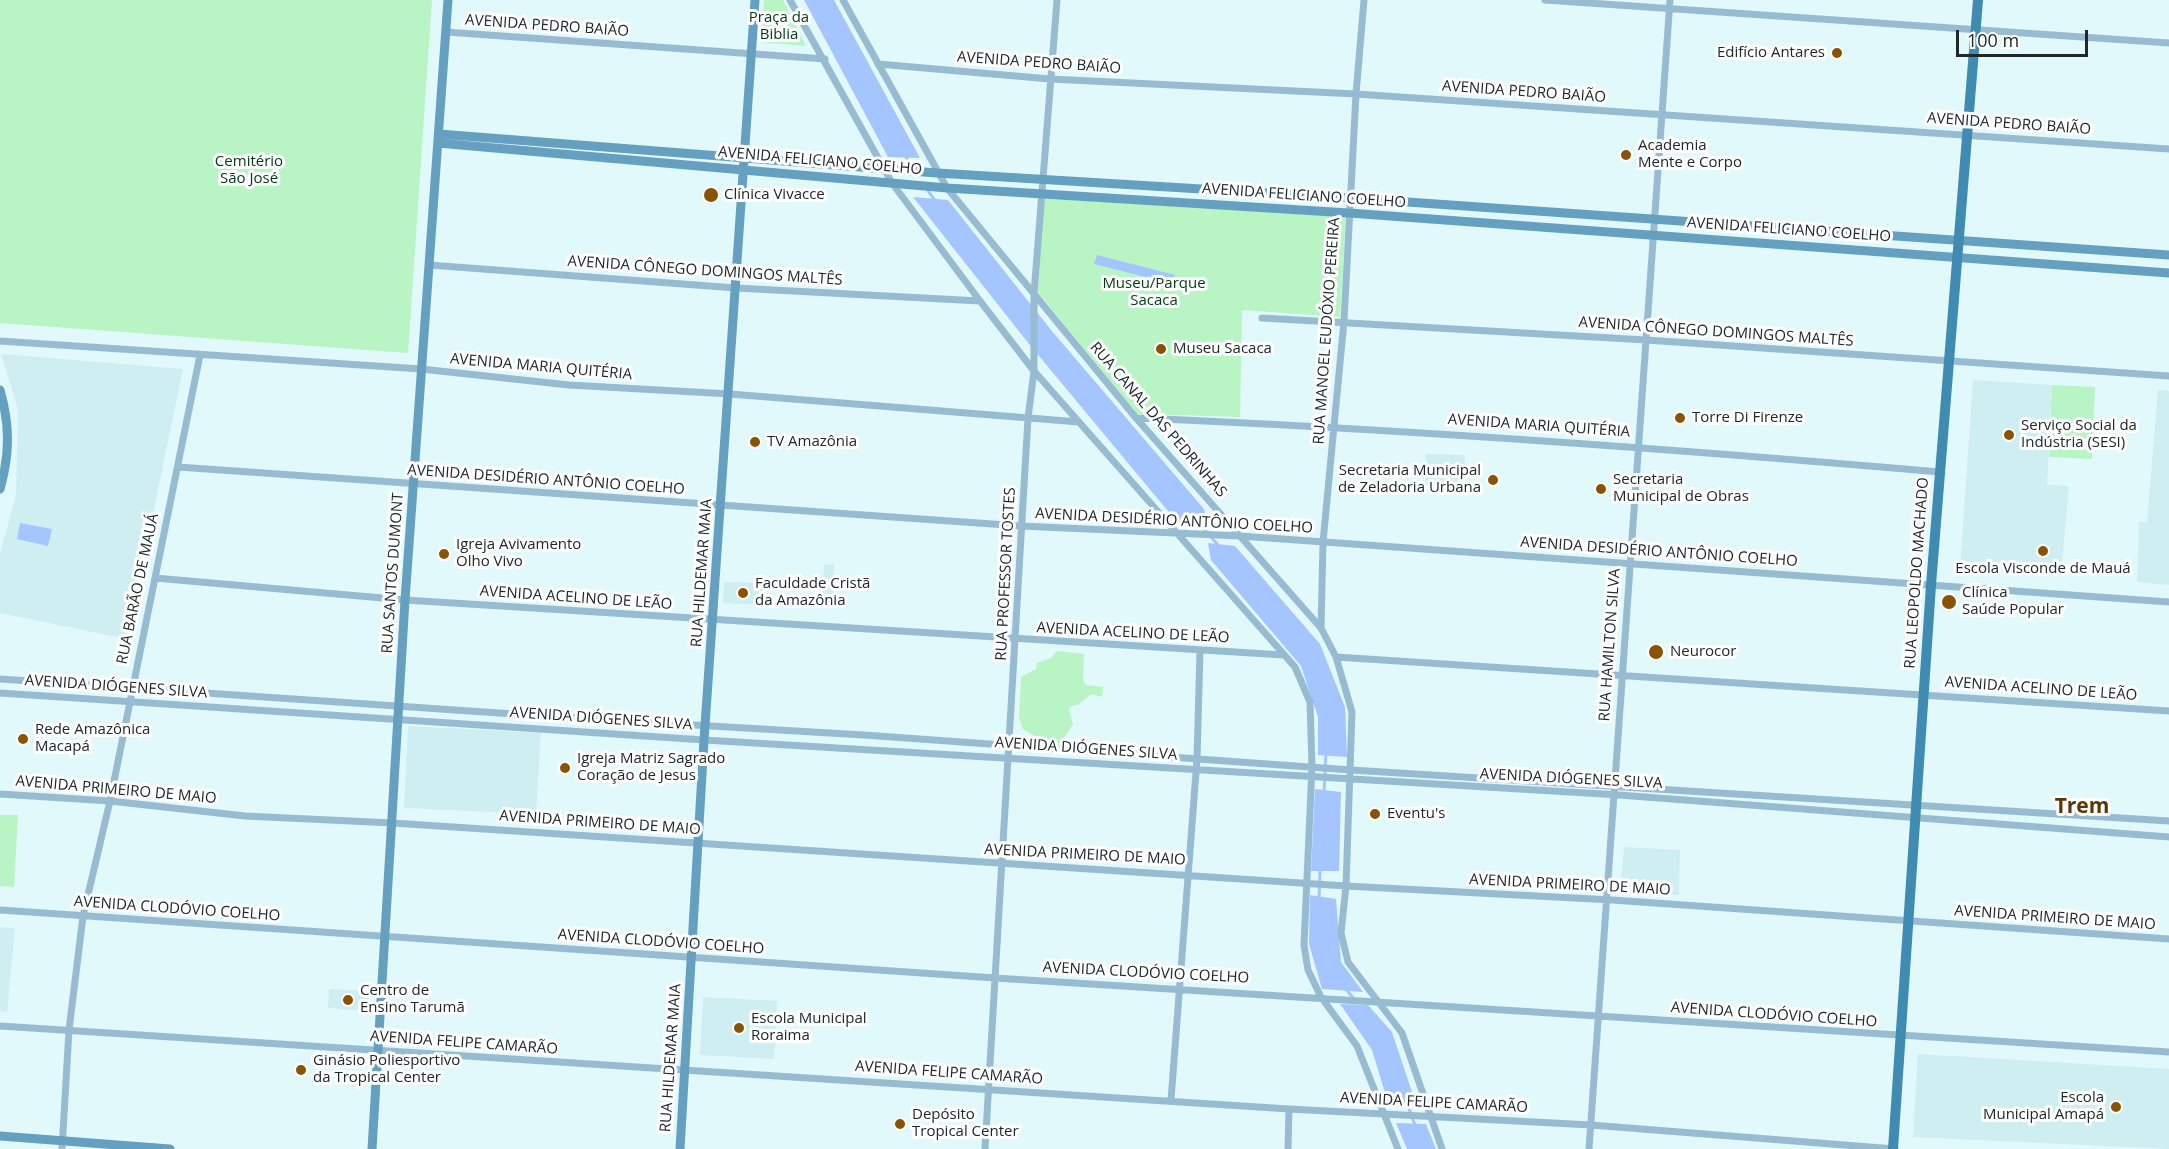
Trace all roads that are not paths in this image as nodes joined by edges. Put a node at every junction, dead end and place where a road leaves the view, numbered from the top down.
1 (448, 0) edge
2 (755, 0) edge
3 (790, 0) edge
4 (843, 0) edge
5 (1057, 0) edge
6 (1364, 0) edge
7 (1545, 0) edge
8 (1670, 0) edge
9 (1978, 0) edge
10 (1670, 10) junction
11 (1976, 30) junction
12 (446, 32) junction
13 (2169, 43) edge
14 (752, 54) junction
15 (825, 59) junction
16 (878, 64) junction
17 (1050, 79) junction
18 (1356, 94) junction
19 (1662, 115) junction
20 (1969, 134) junction
21 (439, 139) junction
22 (2169, 149) edge
23 (745, 158) junction
24 (745, 168) junction
25 (883, 169) junction
26 (937, 173) junction
27 (1043, 178) junction
28 (892, 183) junction
29 (942, 187) junction
30 (1041, 194) junction
31 (1265, 194) junction
32 (1350, 198) junction
33 (1264, 207) junction
34 (1508, 210) junction
35 (1349, 213) junction
36 (1655, 219) junction
37 (1508, 225) junction
38 (1809, 230) junction
39 (1654, 234) junction
40 (1960, 240) junction
41 (1808, 246) junction
42 (2053, 246) junction
43 (2169, 255) edge
44 (1959, 258) junction
45 (2052, 264) junction
46 (429, 265) junction
47 (2169, 268) edge
48 (2169, 273) edge
49 (736, 288) junction
50 (1034, 294) junction
51 (980, 302) junction
52 (1262, 318) dead end
53 (1344, 321) junction
54 (1646, 340) junction
55 (0, 341) edge
56 (200, 355) junction
57 (1949, 362) junction
58 (422, 369) junction
59 (1034, 371) junction
60 (2169, 376) edge
61 (0, 390) edge
62 (730, 394) junction
63 (1028, 418) junction
64 (1136, 418) junction
65 (1079, 422) junction
66 (1334, 426) junction
67 (1637, 446) junction
68 (178, 467) junction
69 (1940, 472) junction
70 (414, 485) junction
71 (0, 489) edge
72 (722, 506) junction
73 (1021, 526) junction
74 (1178, 533) junction
75 (1240, 536) junction
76 (1323, 542) junction
77 (1630, 564) junction
78 (155, 578) junction
79 (1931, 585) junction
80 (405, 600) junction
81 (2169, 602) edge
82 (713, 620) junction
83 (1321, 628) junction
84 (1017, 639) junction
85 (1200, 651) junction
86 (1283, 655) junction
87 (1336, 657) junction
88 (1621, 675) junction
89 (0, 679) edge
90 (132, 688) junction
91 (0, 693) edge
92 (1924, 694) junction
93 (298, 699) junction
94 (129, 701) junction
95 (399, 706) junction
96 (2169, 711) edge
97 (297, 712) junction
98 (558, 717) junction
99 (398, 719) junction
100 (705, 726) junction
101 (557, 729) junction
102 (864, 735) junction
103 (704, 740) junction
104 (1009, 746) junction
105 (863, 749) junction
106 (1008, 757) junction
107 (1197, 759) junction
108 (1312, 767) junction
109 (1196, 770) junction
110 (1351, 770) junction
111 (1316, 778) junction
112 (1351, 780) junction
113 (1614, 785) junction
114 (0, 794) edge
115 (1613, 795) junction
116 (110, 801) junction
117 (1917, 804) junction
118 (1916, 818) junction
119 (2169, 821) edge
120 (393, 823) junction
121 (2169, 837) edge
122 (699, 843) junction
123 (1002, 863) junction
124 (1187, 874) junction
125 (1309, 884) junction
126 (1346, 886) junction
127 (1606, 900) junction
128 (0, 910) edge
129 (83, 916) junction
130 (1909, 922) junction
131 (386, 936) junction
132 (2169, 939) edge
133 (693, 957) junction
134 (995, 978) junction
135 (1179, 988) junction
136 (1325, 998) junction
137 (1378, 1001) junction
138 (1599, 1017) junction
139 (0, 1026) edge
140 (69, 1030) junction
141 (1902, 1036) junction
142 (379, 1051) junction
143 (2169, 1052) edge
144 (686, 1070) junction
145 (989, 1089) junction
146 (1170, 1100) junction
147 (1289, 1109) junction
148 (1388, 1114) junction
149 (1426, 1117) junction
150 (1591, 1125) junction
151 (0, 1136) edge
152 (62, 1146) edge
153 (170, 1149) edge
154 (372, 1149) edge
155 (680, 1149) edge
156 (985, 1149) edge
157 (1288, 1149) edge
158 (1398, 1149) edge
159 (1442, 1149) edge
160 (1589, 1149) edge
161 (1894, 1149) edge

1 - 12 street, RUA SANTOS DUMONT
2 - 14 street, RUA HILDEMAR MAIA
3 - 15 street
4 - 16 street, RUA CANAL DAS PEDRINHAS
5 - 17 street, RUA PROFESSOR TOSTES
6 - 18 street, RUA MANOEL EUDÓXIO PEREIRA
7 - 10 street
8 - 10 street, RUA HAMILTON SILVA
9 - 11 main road, RUA LEOPOLDO MACHADO
10 - 11 street
10 - 19 street, RUA HAMILTON SILVA
11 - 13 street
11 - 20 main road, RUA LEOPOLDO MACHADO
12 - 14 street, AVENIDA PEDRO BAIÃO
12 - 21 street, RUA SANTOS DUMONT
14 - 15 street, AVENIDA PEDRO BAIÃO
14 - 23 street, RUA HILDEMAR MAIA
15 - 25 street
16 - 17 street, AVENIDA PEDRO BAIÃO
16 - 26 street, RUA CANAL DAS PEDRINHAS
17 - 18 street, AVENIDA PEDRO BAIÃO
17 - 27 street, RUA PROFESSOR TOSTES
18 - 19 street, AVENIDA PEDRO BAIÃO
18 - 32 street, RUA MANOEL EUDÓXIO PEREIRA
19 - 20 street, AVENIDA PEDRO BAIÃO
19 - 36 street, RUA HAMILTON SILVA
20 - 22 street, AVENIDA PEDRO BAIÃO
20 - 40 main road, RUA LEOPOLDO MACHADO
21 - 23 street, AVENIDA FELICIANO COELHO
21 - 24 street, AVENIDA FELICIANO COELHO
21 - 46 street, RUA SANTOS DUMONT
23 - 24 street, RUA HILDEMAR MAIA
23 - 25 street, AVENIDA FELICIANO COELHO
24 - 28 street, AVENIDA FELICIANO COELHO
24 - 49 street, RUA HILDEMAR MAIA
25 - 26 street, AVENIDA FELICIANO COELHO
25 - 28 street
26 - 27 street, AVENIDA FELICIANO COELHO
26 - 29 street, RUA CANAL DAS PEDRINHAS
27 - 30 street, RUA PROFESSOR TOSTES
27 - 31 street, AVENIDA FELICIANO COELHO
28 - 29 street, AVENIDA FELICIANO COELHO
28 - 51 street
29 - 30 street, AVENIDA FELICIANO COELHO
29 - 50 street, RUA CANAL DAS PEDRINHAS
30 - 33 street, AVENIDA FELICIANO COELHO
30 - 50 street, RUA PROFESSOR TOSTES
31 - 32 street, AVENIDA FELICIANO COELHO
31 - 33 street
32 - 34 street, AVENIDA FELICIANO COELHO
32 - 35 street, RUA MANOEL EUDÓXIO PEREIRA
33 - 35 street, AVENIDA FELICIANO COELHO
34 - 36 street, AVENIDA FELICIANO COELHO
34 - 37 street
35 - 37 street, AVENIDA FELICIANO COELHO
35 - 53 street, RUA MANOEL EUDÓXIO PEREIRA
36 - 38 street, AVENIDA FELICIANO COELHO
36 - 39 street, RUA HAMILTON SILVA
37 - 39 street, AVENIDA FELICIANO COELHO
38 - 40 street, AVENIDA FELICIANO COELHO
38 - 41 street
39 - 41 street, AVENIDA FELICIANO COELHO
39 - 54 street, RUA HAMILTON SILVA
40 - 42 street, AVENIDA FELICIANO COELHO
40 - 44 main road, RUA LEOPOLDO MACHADO
41 - 44 street, AVENIDA FELICIANO COELHO
42 - 43 street, AVENIDA FELICIANO COELHO
42 - 45 street
44 - 45 street, AVENIDA FELICIANO COELHO
44 - 57 main road, RUA LEOPOLDO MACHADO
45 - 48 street, AVENIDA FELICIANO COELHO
46 - 49 street, AVENIDA CÔNEGO DOMINGOS MALTÊS
46 - 58 street, RUA SANTOS DUMONT
47 - 48 street
49 - 51 street, AVENIDA CÔNEGO DOMINGOS MALTÊS
49 - 62 street, RUA HILDEMAR MAIA
50 - 59 street, RUA PROFESSOR TOSTES
50 - 64 street, RUA CANAL DAS PEDRINHAS
51 - 59 street
52 - 53 street, AVENIDA CÔNEGO DOMINGOS MALTÊS
53 - 54 street, AVENIDA CÔNEGO DOMINGOS MALTÊS
53 - 66 street, RUA MANOEL EUDÓXIO PEREIRA
54 - 57 street, AVENIDA CÔNEGO DOMINGOS MALTÊS
54 - 67 street, RUA HAMILTON SILVA
55 - 56 street, AVENIDA MARIA QUITÉRIA
56 - 58 street, AVENIDA MARIA QUITÉRIA
56 - 68 street, RUA BARÃO DE MAUÁ
57 - 60 street, AVENIDA CÔNEGO DOMINGOS MALTÊS
57 - 69 main road, RUA LEOPOLDO MACHADO
58 - 62 street, AVENIDA MARIA QUITÉRIA
58 - 70 street, RUA SANTOS DUMONT
59 - 63 street, RUA PROFESSOR TOSTES
59 - 65 street
61 - 71 street
62 - 63 street, AVENIDA MARIA QUITÉRIA
62 - 72 street, RUA HILDEMAR MAIA
63 - 65 street, AVENIDA MARIA QUITÉRIA
63 - 73 street, RUA PROFESSOR TOSTES
64 - 66 street, AVENIDA MARIA QUITÉRIA
64 - 75 street, RUA CANAL DAS PEDRINHAS
65 - 74 street
66 - 67 street, AVENIDA MARIA QUITÉRIA
66 - 76 street, RUA MANOEL EUDÓXIO PEREIRA
67 - 69 street, AVENIDA MARIA QUITÉRIA
67 - 77 street, RUA HAMILTON SILVA
68 - 70 street, AVENIDA DESIDÉRIO ANTÔNIO COELHO
68 - 78 street, RUA BARÃO DE MAUÁ
69 - 79 main road, RUA LEOPOLDO MACHADO
70 - 72 street, AVENIDA DESIDÉRIO ANTÔNIO COELHO
70 - 80 street, RUA SANTOS DUMONT
72 - 73 street, AVENIDA DESIDÉRIO ANTÔNIO COELHO
72 - 82 street, RUA HILDEMAR MAIA
73 - 74 street, AVENIDA DESIDÉRIO ANTÔNIO COELHO
73 - 84 street, RUA PROFESSOR TOSTES
74 - 75 street, AVENIDA DESIDÉRIO ANTÔNIO COELHO
74 - 86 street
75 - 76 street, AVENIDA DESIDÉRIO ANTÔNIO COELHO
75 - 83 street, RUA CANAL DAS PEDRINHAS
76 - 77 street, AVENIDA DESIDÉRIO ANTÔNIO COELHO
76 - 83 street, RUA MANOEL EUDÓXIO PEREIRA
77 - 79 street, AVENIDA DESIDÉRIO ANTÔNIO COELHO
77 - 88 street, RUA HAMILTON SILVA
78 - 80 street, AVENIDA ACELINO DE LEÃO
78 - 90 street, RUA BARÃO DE MAUÁ
79 - 81 street, AVENIDA DESIDÉRIO ANTÔNIO COELHO
79 - 92 main road, RUA LEOPOLDO MACHADO
80 - 82 street, AVENIDA ACELINO DE LEÃO
80 - 95 street, RUA SANTOS DUMONT
82 - 84 street, AVENIDA ACELINO DE LEÃO
82 - 100 street, RUA HILDEMAR MAIA
83 - 87 street, RUA CANAL DAS PEDRINHAS
84 - 85 street, AVENIDA ACELINO DE LEÃO
84 - 104 street, RUA PROFESSOR TOSTES
85 - 86 street, AVENIDA ACELINO DE LEÃO
85 - 107 street
86 - 108 street
87 - 88 street, AVENIDA ACELINO DE LEÃO
87 - 110 street, RUA CANAL DAS PEDRINHAS
88 - 92 street, AVENIDA ACELINO DE LEÃO
88 - 113 street, RUA HAMILTON SILVA
89 - 90 street, AVENIDA DIÓGENES SILVA
90 - 93 street, AVENIDA DIÓGENES SILVA
90 - 94 street, RUA BARÃO DE MAUÁ
91 - 94 street, AVENIDA DIÓGENES SILVA
92 - 96 street, AVENIDA ACELINO DE LEÃO
92 - 117 main road, RUA LEOPOLDO MACHADO
93 - 95 street, AVENIDA DIÓGENES SILVA
93 - 97 street
94 - 97 street, AVENIDA DIÓGENES SILVA
94 - 116 street, RUA BARÃO DE MAUÁ
95 - 98 street, AVENIDA DIÓGENES SILVA
95 - 99 street, RUA SANTOS DUMONT
97 - 99 street, AVENIDA DIÓGENES SILVA
98 - 100 street, AVENIDA DIÓGENES SILVA
98 - 101 street
99 - 101 street, AVENIDA DIÓGENES SILVA
99 - 120 street, RUA SANTOS DUMONT
100 - 102 street, AVENIDA DIÓGENES SILVA
100 - 103 street, RUA HILDEMAR MAIA
101 - 103 street, AVENIDA DIÓGENES SILVA
102 - 104 street, AVENIDA DIÓGENES SILVA
102 - 105 street
103 - 105 street, AVENIDA DIÓGENES SILVA
103 - 122 street, RUA HILDEMAR MAIA
104 - 106 street, RUA PROFESSOR TOSTES
104 - 107 street, AVENIDA DIÓGENES SILVA
105 - 106 street, AVENIDA DIÓGENES SILVA
106 - 109 street, AVENIDA DIÓGENES SILVA
106 - 123 street, RUA PROFESSOR TOSTES
107 - 108 street, AVENIDA DIÓGENES SILVA
107 - 109 street
108 - 110 street, AVENIDA DIÓGENES SILVA
108 - 111 street
109 - 111 street, AVENIDA DIÓGENES SILVA
109 - 124 street
110 - 112 street, RUA CANAL DAS PEDRINHAS
110 - 113 street, AVENIDA DIÓGENES SILVA
111 - 112 street, AVENIDA DIÓGENES SILVA
111 - 125 street
112 - 115 street, AVENIDA DIÓGENES SILVA
112 - 126 street, RUA CANAL DAS PEDRINHAS
113 - 115 street, RUA HAMILTON SILVA
113 - 117 street, AVENIDA DIÓGENES SILVA
114 - 116 street, AVENIDA PRIMEIRO DE MAIO
115 - 118 street, AVENIDA DIÓGENES SILVA
115 - 127 street, RUA HAMILTON SILVA
116 - 120 street, AVENIDA PRIMEIRO DE MAIO
116 - 129 street, RUA BARÃO DE MAUÁ
117 - 118 main road, RUA LEOPOLDO MACHADO
117 - 119 street, AVENIDA DIÓGENES SILVA
118 - 121 street, AVENIDA DIÓGENES SILVA
118 - 130 main road, RUA LEOPOLDO MACHADO
120 - 122 street, AVENIDA PRIMEIRO DE MAIO
120 - 131 street, RUA SANTOS DUMONT
122 - 123 street, AVENIDA PRIMEIRO DE MAIO
122 - 133 street, RUA HILDEMAR MAIA
123 - 124 street, AVENIDA PRIMEIRO DE MAIO
123 - 134 street, RUA PROFESSOR TOSTES
124 - 125 street, AVENIDA PRIMEIRO DE MAIO
124 - 135 street
125 - 126 street, AVENIDA PRIMEIRO DE MAIO
125 - 136 street
126 - 127 street, AVENIDA PRIMEIRO DE MAIO
126 - 137 street, RUA CANAL DAS PEDRINHAS
127 - 130 street, AVENIDA PRIMEIRO DE MAIO
127 - 138 street, RUA HAMILTON SILVA
128 - 129 street, AVENIDA CLODÓVIO COELHO
129 - 131 street, AVENIDA CLODÓVIO COELHO
129 - 140 street, RUA BARÃO DE MAUÁ
130 - 132 street, AVENIDA PRIMEIRO DE MAIO
130 - 141 main road, RUA LEOPOLDO MACHADO
131 - 133 street, AVENIDA CLODÓVIO COELHO
131 - 142 street, RUA SANTOS DUMONT
133 - 134 street, AVENIDA CLODÓVIO COELHO
133 - 144 street, RUA HILDEMAR MAIA
134 - 135 street, AVENIDA CLODÓVIO COELHO
134 - 145 street, RUA PROFESSOR TOSTES
135 - 136 street, AVENIDA CLODÓVIO COELHO
135 - 146 street
136 - 137 street, AVENIDA CLODÓVIO COELHO
136 - 148 street
137 - 138 street, AVENIDA CLODÓVIO COELHO
137 - 149 street, RUA CANAL DAS PEDRINHAS
138 - 141 street, AVENIDA CLODÓVIO COELHO
138 - 150 street, RUA HAMILTON SILVA
139 - 140 street, AVENIDA FELIPE CAMARÃO
140 - 142 street, AVENIDA FELIPE CAMARÃO
140 - 152 street, RUA BARÃO DE MAUÁ
141 - 143 street, AVENIDA CLODÓVIO COELHO
141 - 161 main road, RUA LEOPOLDO MACHADO
142 - 144 street, AVENIDA FELIPE CAMARÃO
142 - 154 street, RUA SANTOS DUMONT
144 - 145 street, AVENIDA FELIPE CAMARÃO
144 - 155 street, RUA HILDEMAR MAIA
145 - 146 street, AVENIDA FELIPE CAMARÃO
145 - 156 street, RUA PROFESSOR TOSTES
146 - 147 street, AVENIDA FELIPE CAMARÃO
147 - 148 street, AVENIDA FELIPE CAMARÃO
147 - 157 street
148 - 149 street, AVENIDA FELIPE CAMARÃO
148 - 158 street
149 - 150 street, AVENIDA FELIPE CAMARÃO
149 - 159 street, RUA CANAL DAS PEDRINHAS
150 - 160 street, RUA HAMILTON SILVA
150 - 161 street, AVENIDA FELIPE CAMARÃO
151 - 152 street
152 - 153 street

